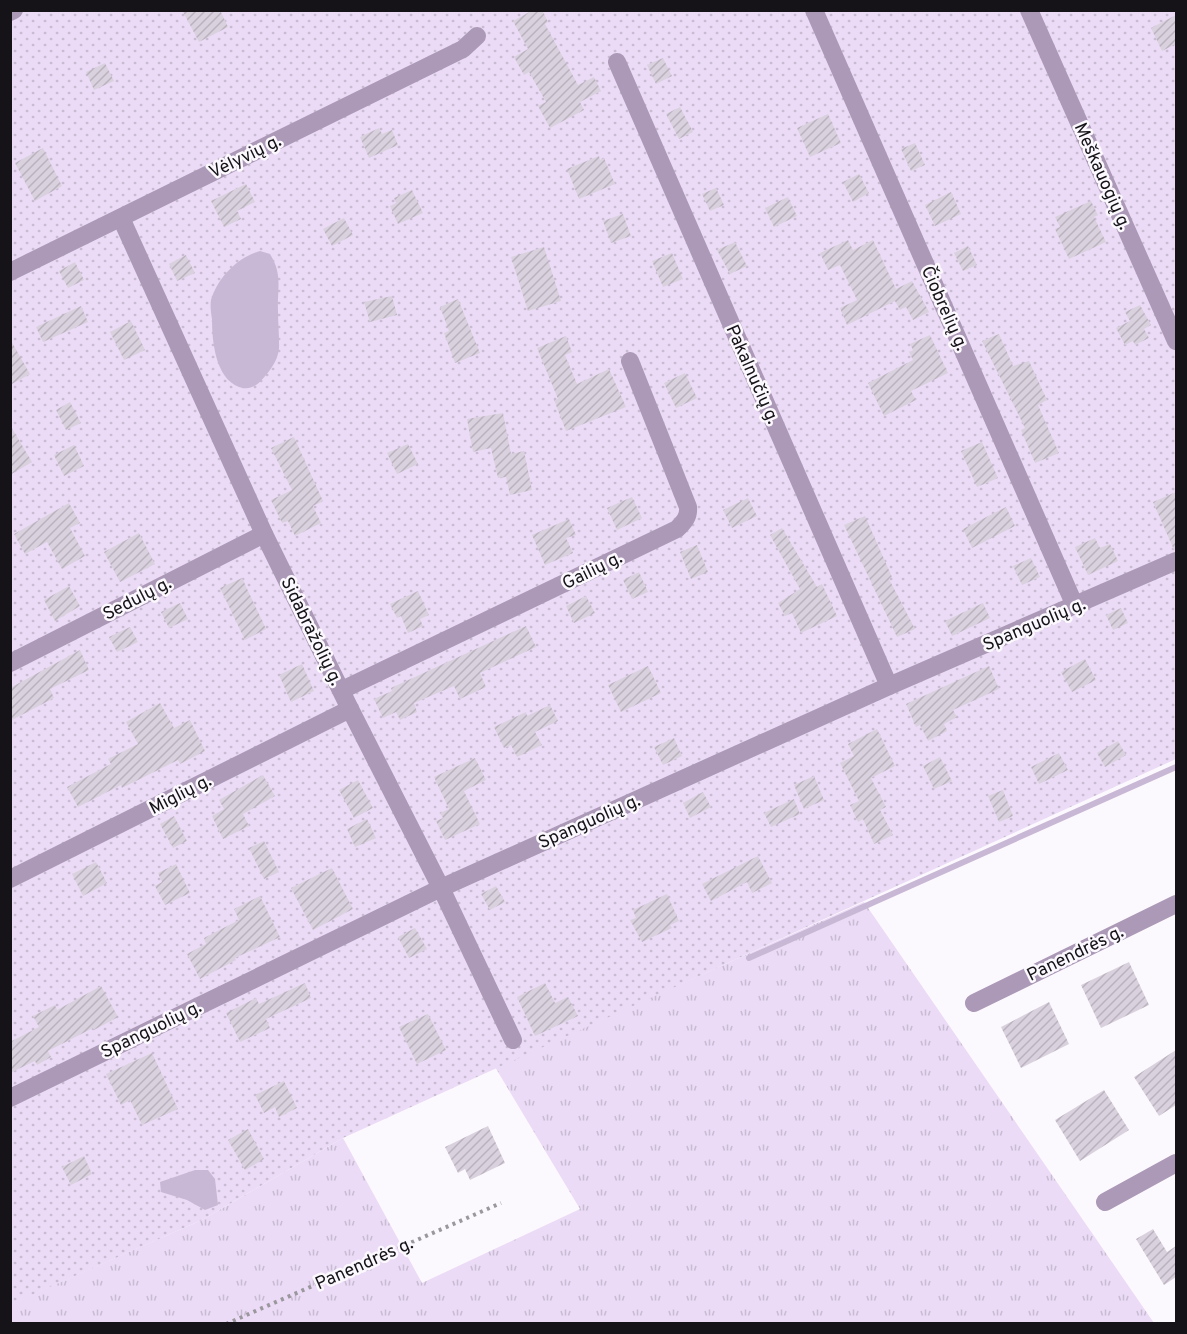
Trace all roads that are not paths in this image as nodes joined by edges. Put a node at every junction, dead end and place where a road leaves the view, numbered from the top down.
1 (814, 10) edge
2 (1029, 10) edge
3 (477, 36) dead end
4 (617, 62) dead end
5 (121, 218) junction
6 (10, 272) edge
7 (1176, 341) edge
8 (630, 361) dead end
9 (264, 534) junction
10 (1176, 561) edge
11 (1075, 606) junction
12 (10, 663) edge
13 (889, 686) junction
14 (342, 690) junction
15 (350, 709) junction
16 (10, 879) edge
17 (441, 888) junction
18 (1176, 904) edge
19 (974, 1003) dead end
20 (513, 1040) dead end
21 (10, 1098) edge
22 (1176, 1163) edge
23 (1105, 1202) dead end

1 - 11 street, Čiobrelių g.
2 - 7 street, Meškauogių g.
3 - 5 street, Vėlyvių g.
4 - 13 street, Pakalnučių g.
5 - 6 street, Vėlyvių g.
5 - 9 street, Sidabražolių g.
8 - 14 street, Gailių g.
9 - 12 street, Sedulų g.
9 - 14 street, Sidabražolių g.
10 - 11 street, Spanguolių g.
11 - 13 street, Spanguolių g.
13 - 17 street, Spanguolių g.
14 - 15 street, Sidabražolių g.
15 - 16 street, Miglių g.
15 - 17 street, Sidabražolių g.
17 - 20 street, Sidabražolių g.
17 - 21 street, Spanguolių g.
18 - 19 street, Panendrės g.
22 - 23 street

